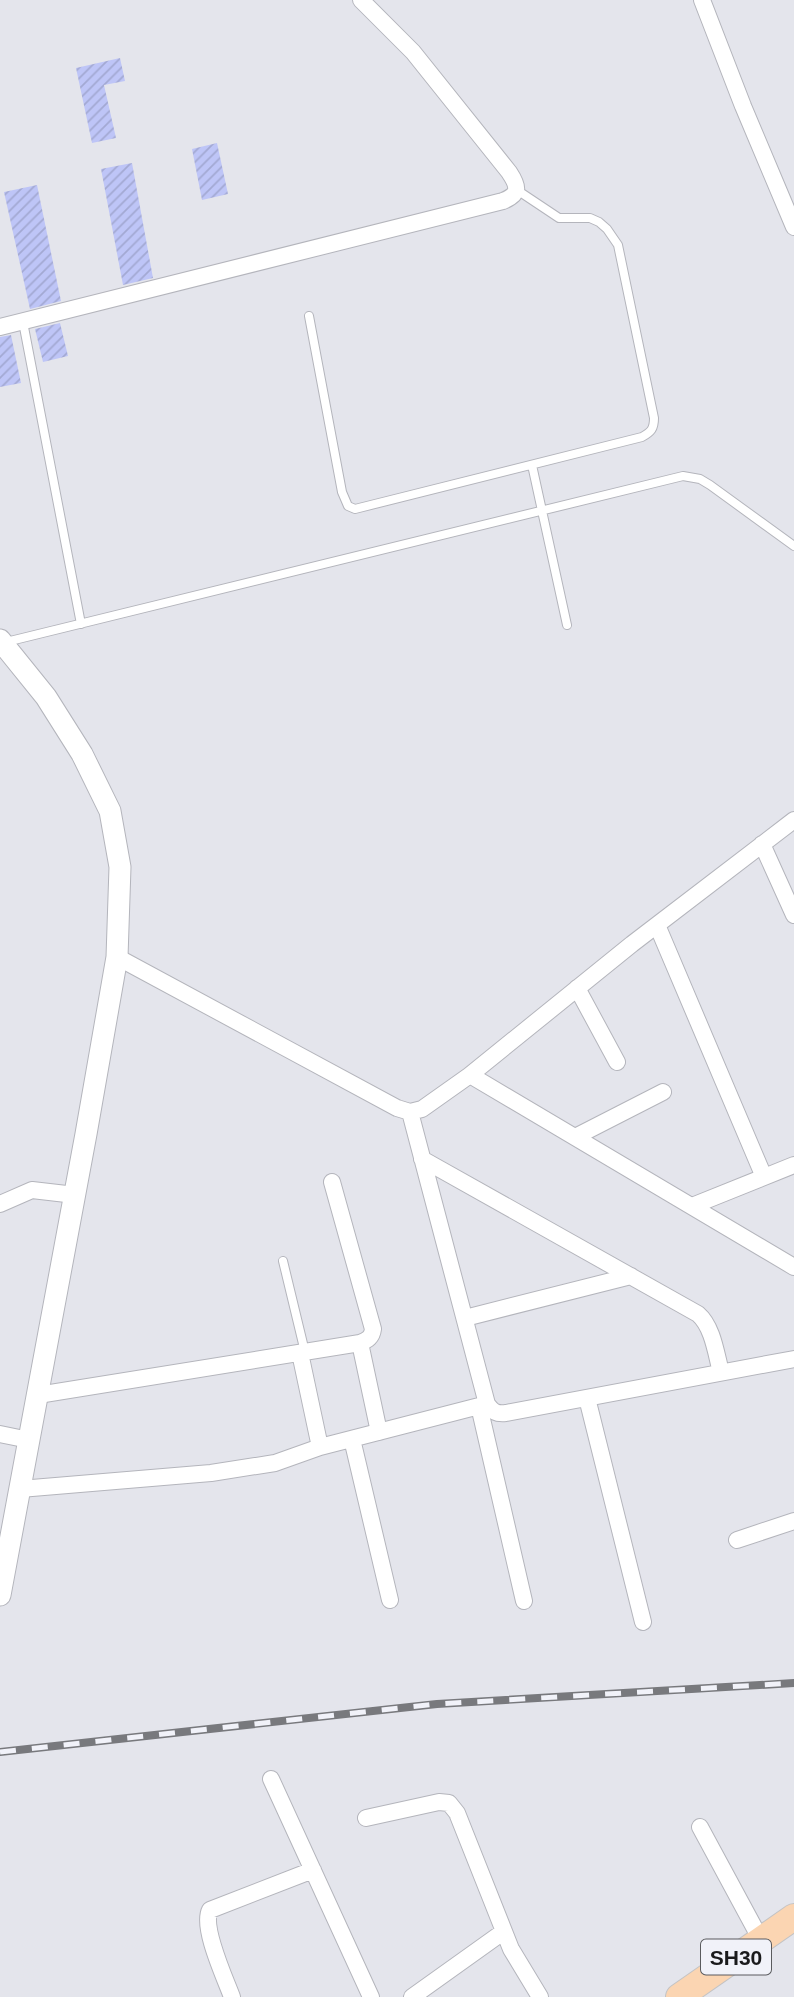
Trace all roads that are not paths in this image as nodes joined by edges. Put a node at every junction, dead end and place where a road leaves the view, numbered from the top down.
1 (360, 0) edge
2 (702, 0) edge
3 (517, 190) junction
4 (794, 228) edge
5 (309, 316) dead end
6 (23, 322) junction
7 (0, 327) edge
8 (532, 465) junction
9 (542, 511) junction
10 (794, 546) edge
11 (81, 624) junction
12 (567, 625) dead end
13 (1, 642) edge
14 (794, 820) edge
15 (762, 844) junction
16 (794, 915) edge
17 (657, 925) junction
18 (117, 957) junction
19 (578, 988) junction
20 (617, 1062) dead end
21 (470, 1075) junction
22 (663, 1092) dead end
23 (410, 1112) junction
24 (575, 1137) junction
25 (422, 1159) junction
26 (794, 1165) edge
27 (764, 1177) junction
28 (332, 1182) dead end
29 (75, 1195) junction
30 (0, 1204) edge
31 (692, 1206) junction
32 (283, 1261) dead end
33 (794, 1267) edge
34 (631, 1276) junction
35 (465, 1318) junction
36 (360, 1343) junction
37 (302, 1353) junction
38 (794, 1359) edge
39 (721, 1372) junction
40 (37, 1395) junction
41 (587, 1398) junction
42 (483, 1405) junction
43 (379, 1432) junction
44 (0, 1434) edge
45 (352, 1439) junction
46 (29, 1440) junction
47 (320, 1447) junction
48 (20, 1489) junction
49 (794, 1521) edge
50 (737, 1540) dead end
51 (0, 1595) edge
52 (390, 1600) dead end
53 (524, 1601) dead end
54 (643, 1622) dead end
55 (271, 1779) dead end
56 (366, 1818) dead end
57 (699, 1827) dead end
58 (313, 1870) junction
59 (794, 1917) edge
60 (503, 1932) junction
61 (761, 1940) junction
62 (232, 1997) edge
63 (371, 1997) edge
64 (412, 1997) edge
65 (541, 1997) edge
66 (678, 1997) edge

1 - 3 street
2 - 4 street
3 - 6 street
3 - 8 lane
5 - 8 lane
6 - 7 street
6 - 11 lane
8 - 9 lane
9 - 10 lane
9 - 11 lane
9 - 12 lane
11 - 13 lane
13 - 18 street
14 - 15 street
15 - 16 street
15 - 17 street
17 - 19 street
17 - 27 street
18 - 23 street
18 - 29 street
19 - 20 street
19 - 21 street
21 - 23 street
21 - 24 street
22 - 24 street
23 - 25 street
24 - 31 street
25 - 34 street
25 - 35 street
26 - 27 street
27 - 31 street
28 - 36 street
29 - 30 street
29 - 40 street
31 - 33 street
32 - 37 lane
34 - 35 street
34 - 39 street
35 - 42 street
36 - 37 street
36 - 43 street
37 - 40 street
37 - 47 street
38 - 39 street
39 - 41 street
40 - 46 street
41 - 42 street
41 - 54 street
42 - 43 street
42 - 53 street
43 - 45 street
44 - 46 street
45 - 47 street
45 - 52 street
46 - 48 street
47 - 48 street
48 - 51 street
49 - 50 street
55 - 58 street
56 - 60 street
57 - 61 street
58 - 62 street
58 - 63 street
59 - 61 main road, SH30
60 - 64 street
60 - 65 street
61 - 66 main road, SH30

